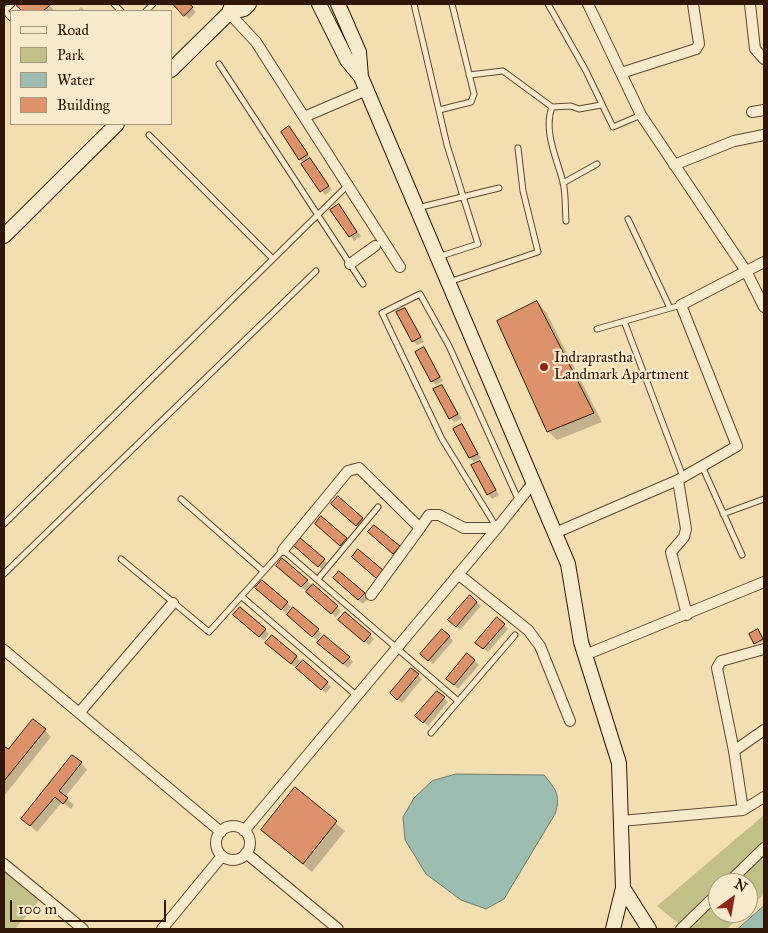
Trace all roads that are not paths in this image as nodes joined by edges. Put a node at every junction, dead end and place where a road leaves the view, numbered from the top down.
1 (12, 4) edge
2 (249, 4) edge
3 (319, 4) edge
4 (338, 4) edge
5 (414, 4) edge
6 (452, 4) edge
7 (548, 4) edge
8 (588, 4) edge
9 (694, 4) edge
10 (750, 4) edge
11 (230, 8) edge
12 (4, 10) edge
13 (764, 59) edge
14 (219, 64) dead end
15 (172, 68) edge
16 (621, 73) junction
17 (470, 75) junction
18 (364, 84) junction
19 (601, 105) junction
20 (552, 107) junction
21 (439, 110) junction
22 (764, 110) edge
23 (752, 112) dead end
24 (641, 115) junction
25 (304, 118) junction
26 (116, 125) edge
27 (149, 135) dead end
28 (764, 135) edge
29 (518, 148) dead end
30 (597, 164) dead end
31 (674, 165) junction
32 (563, 183) junction
33 (348, 185) junction
34 (499, 188) dead end
35 (462, 195) junction
36 (416, 208) junction
37 (317, 215) junction
38 (628, 220) dead end
39 (566, 221) dead end
40 (4, 236) edge
41 (375, 246) dead end
42 (437, 257) junction
43 (272, 258) junction
44 (764, 262) edge
45 (350, 264) junction
46 (400, 267) dead end
47 (316, 271) dead end
48 (746, 271) junction
49 (448, 282) junction
50 (363, 284) dead end
51 (681, 305) junction
52 (764, 307) edge
53 (670, 308) junction
54 (624, 321) junction
55 (597, 329) dead end
56 (702, 466) junction
57 (680, 478) junction
58 (533, 482) junction
59 (181, 499) dead end
60 (518, 499) junction
61 (764, 499) edge
62 (378, 507) dead end
63 (723, 514) junction
64 (4, 524) edge
65 (420, 528) junction
66 (497, 528) junction
67 (555, 533) junction
68 (283, 550) junction
69 (742, 555) dead end
70 (121, 559) dead end
71 (263, 572) junction
72 (4, 574) edge
73 (458, 574) junction
74 (318, 579) junction
75 (764, 582) edge
76 (371, 595) dead end
77 (241, 596) junction
78 (173, 603) junction
79 (687, 615) junction
80 (515, 635) dead end
81 (397, 646) junction
82 (764, 649) edge
83 (4, 650) edge
84 (585, 654) junction
85 (356, 695) junction
86 (458, 701) junction
87 (79, 713) junction
88 (570, 721) dead end
89 (764, 730) edge
90 (431, 733) dead end
91 (734, 751) junction
92 (764, 797) edge
93 (743, 810) junction
94 (620, 821) junction
95 (244, 831) junction
96 (221, 832) junction
97 (764, 848) edge
98 (246, 854) junction
99 (222, 856) junction
100 (4, 864) edge
101 (738, 873) edge
102 (623, 888) junction
103 (708, 903) edge
104 (83, 929) edge
105 (162, 929) edge
106 (338, 929) edge
107 (617, 929) edge
108 (649, 929) edge
109 (681, 929) edge

1 - 12 lane
2 - 11 street
3 - 18 street
4 - 18 street
5 - 21 lane
6 - 17 lane
7 - 19 lane
8 - 16 street
9 - 16 street
10 - 13 street
11 - 15 street
11 - 25 street
14 - 37 lane
16 - 24 street
17 - 20 lane
17 - 21 lane
18 - 25 street
18 - 36 street
19 - 20 lane
19 - 24 lane
20 - 32 lane
21 - 35 lane
22 - 23 street
24 - 31 street
25 - 33 street
26 - 40 street
27 - 43 lane
28 - 31 street
29 - 49 lane
30 - 32 lane
31 - 48 street
32 - 39 lane
33 - 37 lane
33 - 46 street
34 - 35 lane
35 - 36 lane
35 - 42 lane
36 - 42 street
37 - 43 lane
37 - 45 lane
38 - 53 lane
41 - 45 street
42 - 49 street
43 - 64 lane
44 - 48 street
45 - 50 lane
47 - 72 lane
48 - 51 street
48 - 52 street
49 - 58 street
51 - 53 lane
51 - 56 street
53 - 54 lane
54 - 55 lane
54 - 57 lane
56 - 57 street
56 - 63 lane
57 - 67 street
57 - 79 street
58 - 60 street
58 - 67 street
59 - 71 lane
60 - 66 street
60 - 66 lane
61 - 63 lane
62 - 74 lane
63 - 69 lane
65 - 66 street
65 - 68 street
65 - 76 street
66 - 73 street
67 - 84 street
68 - 71 lane
68 - 74 lane
70 - 78 lane
71 - 77 lane
73 - 81 street
73 - 88 street
74 - 81 lane
75 - 79 street
77 - 78 lane
77 - 85 lane
78 - 87 street
79 - 84 street
80 - 86 lane
81 - 85 street
81 - 86 lane
82 - 91 street
83 - 87 street
84 - 94 street
85 - 95 street
86 - 90 lane
87 - 96 street
89 - 91 street
91 - 93 street
92 - 93 street
93 - 94 street
94 - 102 street
95 - 96 street
95 - 98 street
96 - 99 street
97 - 101 street
98 - 99 street
98 - 106 street
99 - 105 street
100 - 104 street
102 - 107 street
102 - 108 street
103 - 109 street

